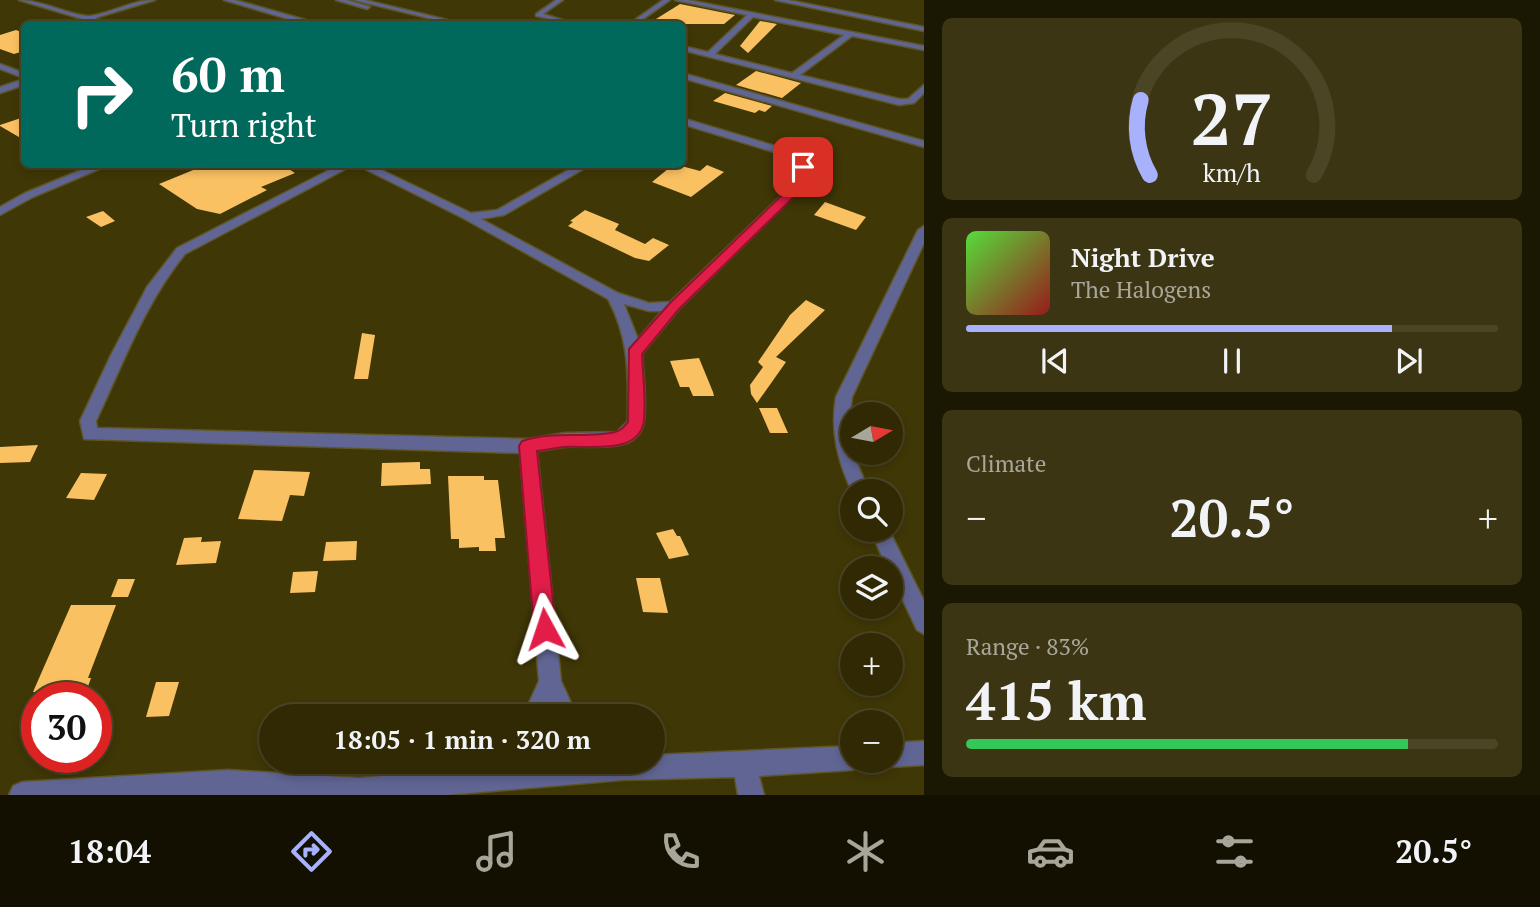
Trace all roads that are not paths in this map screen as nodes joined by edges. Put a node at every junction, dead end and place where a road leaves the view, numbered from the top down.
1 (22, 0) edge
2 (152, 0) edge
3 (227, 0) edge
4 (339, 0) edge
5 (357, 0) edge
6 (560, 0) edge
7 (667, 0) edge
8 (678, 0) edge
9 (778, 0) edge
10 (384, 6) junction
11 (376, 9) junction
12 (752, 14) junction
13 (86, 19) junction
14 (438, 19) junction
15 (94, 21) edge
16 (306, 21) edge
17 (447, 21) edge
18 (561, 21) edge
19 (636, 21) edge
20 (900, 24) junction
21 (924, 29) edge
22 (850, 34) junction
23 (906, 45) junction
24 (924, 48) edge
25 (686, 49) edge
26 (710, 54) junction
27 (0, 66) edge
28 (794, 75) junction
29 (686, 76) edge
30 (21, 77) edge
31 (21, 80) edge
32 (924, 88) edge
33 (0, 90) edge
34 (686, 122) edge
35 (924, 144) edge
36 (96, 168) edge
37 (341, 168) edge
38 (368, 168) edge
39 (580, 168) edge
40 (0, 212) edge
41 (500, 213) junction
42 (467, 216) junction
43 (924, 230) edge
44 (498, 234) junction
45 (613, 296) junction
46 (674, 306) junction
47 (635, 353) junction
48 (528, 446) junction
49 (856, 479) edge
50 (885, 542) edge
51 (924, 623) edge
52 (550, 682) junction
53 (540, 704) edge
54 (560, 704) edge
55 (924, 753) edge
56 (903, 754) edge
57 (840, 759) edge
58 (665, 764) edge
59 (744, 765) junction
60 (483, 774) edge
61 (524, 774) edge
62 (477, 779) junction
63 (22, 795) edge
64 (751, 795) edge

1 - 13 street
2 - 13 street
3 - 16 street
4 - 11 street
5 - 10 street
6 - 18 street
7 - 19 street
8 - 12 street
9 - 20 street
10 - 11 street
10 - 14 street
11 - 14 street
12 - 22 street
12 - 26 street
13 - 15 street
14 - 17 street
20 - 21 street
20 - 23 street
22 - 23 street
22 - 28 street
23 - 24 street
25 - 26 street
26 - 28 street
27 - 30 street
28 - 32 street
29 - 35 street
31 - 33 street
34 - 46 street
36 - 40 street
37 - 48 street
38 - 42 street
39 - 41 street
41 - 42 street
41 - 44 street
42 - 44 street
43 - 49 street
44 - 45 street
45 - 46 street
45 - 47 street
46 - 47 street
47 - 48 street
48 - 52 street
50 - 51 street
52 - 53 street
52 - 54 street
55 - 56 street
57 - 59 street
58 - 59 street
59 - 64 street
60 - 62 street
61 - 62 street
62 - 63 street

